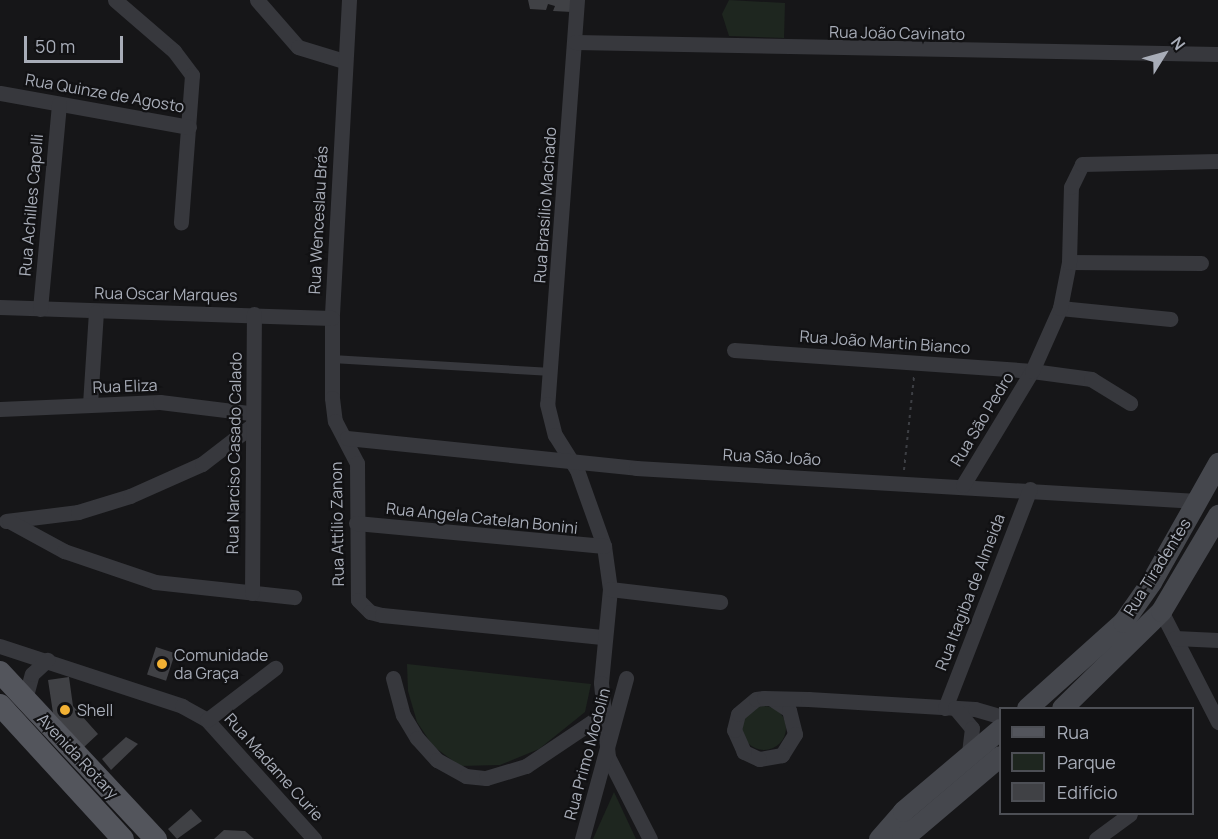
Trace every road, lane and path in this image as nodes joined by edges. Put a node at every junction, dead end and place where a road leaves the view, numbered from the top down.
1 (115, 0) edge
2 (257, 0) edge
3 (349, 0) edge
4 (577, 0) edge
5 (575, 42) junction
6 (1218, 54) edge
7 (344, 61) junction
8 (0, 93) edge
9 (59, 104) junction
10 (189, 127) junction
11 (1218, 161) edge
12 (181, 223) dead end
13 (1069, 262) junction
14 (1201, 263) dead end
15 (0, 307) edge
16 (1060, 308) junction
17 (40, 309) junction
18 (96, 312) junction
19 (254, 314) junction
20 (332, 318) junction
21 (1170, 319) dead end
22 (734, 350) dead end
23 (332, 359) junction
24 (915, 361) junction
25 (1032, 371) junction
26 (548, 372) junction
27 (1130, 403) dead end
28 (90, 404) junction
29 (0, 410) edge
30 (549, 412) junction
31 (250, 420) junction
32 (346, 438) junction
33 (535, 454) junction
34 (569, 459) junction
35 (1218, 463) edge
36 (902, 482) junction
37 (963, 486) junction
38 (1030, 489) junction
39 (1197, 501) junction
40 (4, 521) edge
41 (356, 523) junction
42 (1215, 525) edge
43 (604, 546) junction
44 (1151, 582) junction
45 (610, 589) junction
46 (252, 592) junction
47 (294, 597) dead end
48 (720, 602) dead end
49 (1161, 611) junction
50 (602, 637) junction
51 (1175, 638) junction
52 (1218, 640) edge
53 (0, 646) edge
54 (48, 660) junction
55 (275, 668) dead end
56 (0, 672) edge
57 (393, 678) dead end
58 (626, 678) dead end
59 (24, 699) junction
60 (772, 699) junction
61 (825, 702) junction
62 (0, 705) edge
63 (1028, 707) edge
64 (1063, 707) edge
65 (950, 708) junction
66 (602, 715) junction
67 (999, 716) edge
68 (794, 718) junction
69 (207, 720) junction
70 (1218, 722) edge
71 (22, 729) junction
72 (999, 730) edge
73 (969, 753) junction
74 (608, 757) junction
75 (999, 757) edge
76 (1127, 815) edge
77 (123, 839) edge
78 (156, 839) edge
79 (314, 839) edge
80 (582, 839) edge
81 (650, 839) edge
82 (879, 839) edge
83 (902, 839) edge
84 (1096, 839) edge

1 - 10 street, Rua Quinze de Agosto
2 - 7 street
3 - 7 street, Rua Wenceslau Brás
4 - 5 street, Rua Brasílio Machado
5 - 6 street, Rua João Cavinato
5 - 26 street, Rua Brasílio Machado
7 - 20 street, Rua Wenceslau Brás
8 - 9 street, Rua Quinze de Agosto
9 - 10 street, Rua Quinze de Agosto
9 - 17 street, Rua Achilles Capelli
10 - 12 street
11 - 13 street, Rua São Pedro
13 - 14 street
13 - 16 street, Rua São Pedro
15 - 17 street, Rua Oscar Marques
16 - 21 street
16 - 25 street, Rua São Pedro
17 - 18 street, Rua Oscar Marques
18 - 19 street, Rua Oscar Marques
18 - 28 street
19 - 20 street, Rua Oscar Marques
19 - 31 street, Rua Narciso Casado Calado
20 - 23 street, Rua Wenceslau Brás
22 - 24 street, Rua João Martin Bianco
23 - 26 lane
23 - 32 street, Rua Wenceslau Brás
24 - 25 street, Rua João Martin Bianco
24 - 36 path
25 - 27 street, Rua São Pedro
25 - 37 street, Rua São Pedro
26 - 30 street, Rua Brasílio Machado
28 - 29 street, Rua Eliza
28 - 31 street, Rua Eliza
30 - 33 street, Rua Brasílio Machado
30 - 34 street, Rua Brasílio Machado
31 - 40 street
31 - 46 street, Rua Narciso Casado Calado
32 - 33 street, Rua São João
32 - 41 street, Rua Attílio Zanon
33 - 34 street, Rua São João
34 - 36 street, Rua São João
34 - 43 street, Rua Brasílio Machado
35 - 39 main road, Rua Tiradentes
36 - 37 street, Rua São João
37 - 38 street, Rua São João
38 - 39 street, Rua São João
38 - 65 street, Rua Itagiba de Almeida
39 - 44 main road, Rua Tiradentes
40 - 46 street
41 - 43 street, Rua Angela Catelan Bonini
41 - 50 street, Rua Attílio Zanon
42 - 49 main road, Rua Tiradentes
43 - 45 street, Rua Brasílio Machado
44 - 49 main road
44 - 63 main road, Rua Tiradentes
45 - 48 street
45 - 50 street, Rua Brasílio Machado
46 - 47 street
49 - 51 street
49 - 64 main road, Rua Tiradentes
50 - 66 street, Rua Brasílio Machado
51 - 52 street
51 - 70 street
53 - 54 street, Rua Madame Curie
54 - 59 street
54 - 69 street, Rua Madame Curie
55 - 69 street, Rua Madame Curie
56 - 59 main road, Avenida Rotary
57 - 66 street
58 - 74 street, Rua Primo Modolin
59 - 71 street
59 - 78 main road, Avenida Rotary
60 - 61 street
60 - 68 street
60 - 68 street
61 - 65 street
61 - 68 street
62 - 71 main road, Avenida Rotary
65 - 67 street
65 - 73 street
66 - 74 street, Rua Brasílio Machado
69 - 79 street, Rua Madame Curie
71 - 77 main road, Avenida Rotary
72 - 73 main road
73 - 82 main road
74 - 80 street, Rua Primo Modolin
74 - 81 street
75 - 83 main road
76 - 84 street

